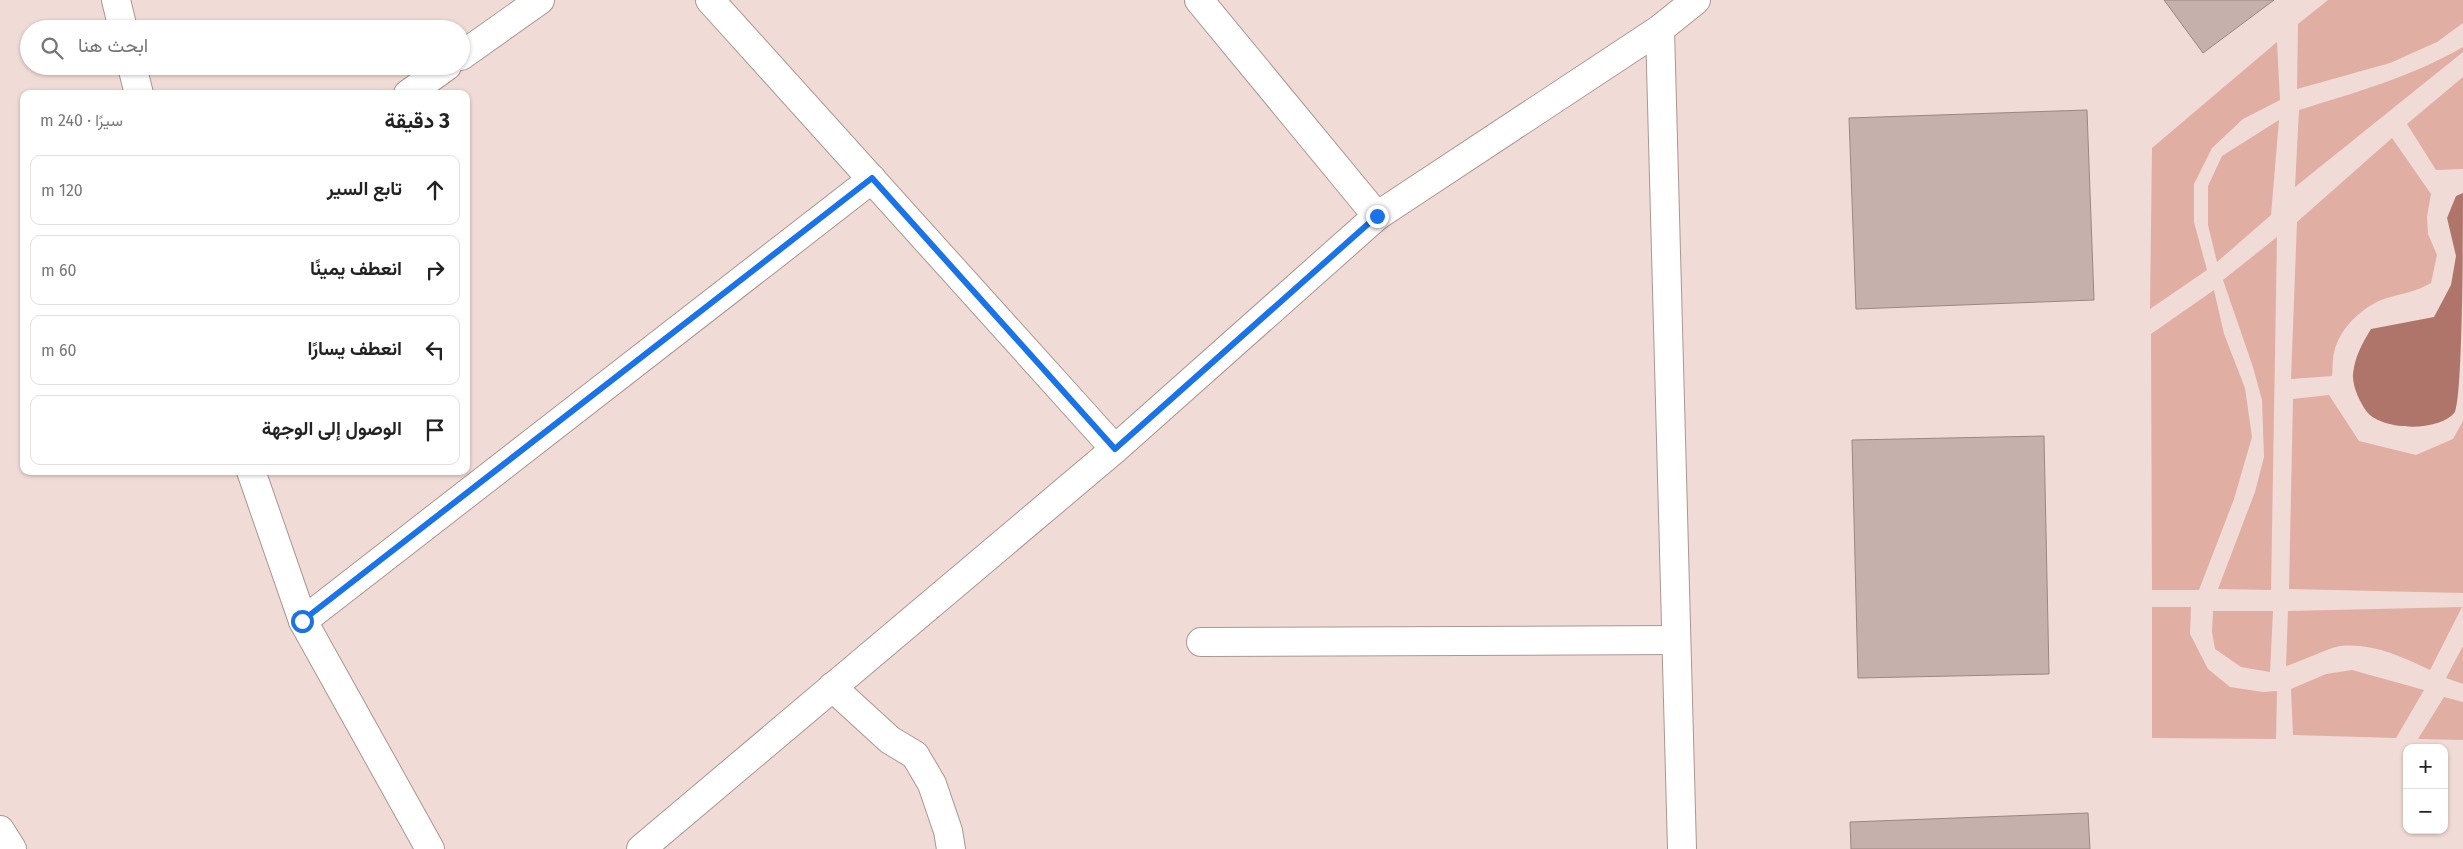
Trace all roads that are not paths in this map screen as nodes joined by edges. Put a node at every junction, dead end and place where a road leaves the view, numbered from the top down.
1 (116, 0) edge
2 (540, 0) edge
3 (710, 0) edge
4 (1199, 0) edge
5 (1696, 0) edge
6 (121, 20) edge
7 (1660, 29) junction
8 (470, 50) edge
9 (134, 75) edge
10 (434, 75) edge
11 (138, 90) edge
12 (414, 90) edge
13 (872, 178) junction
14 (1377, 216) junction
15 (1115, 449) junction
16 (252, 475) edge
17 (302, 621) junction
18 (1676, 640) junction
19 (1201, 642) dead end
20 (832, 687) junction
21 (0, 830) edge
22 (12, 849) edge
23 (430, 849) edge
24 (641, 849) edge
25 (951, 849) edge
26 (1682, 849) edge

1 - 6 street
2 - 8 street
3 - 13 street
4 - 14 street
5 - 7 street
7 - 14 street
7 - 18 street
9 - 11 street
10 - 12 street
13 - 15 street
13 - 17 street
14 - 15 street
15 - 20 street
16 - 17 street
17 - 23 street
18 - 19 street
18 - 26 street
20 - 24 street
20 - 25 street
21 - 22 street

